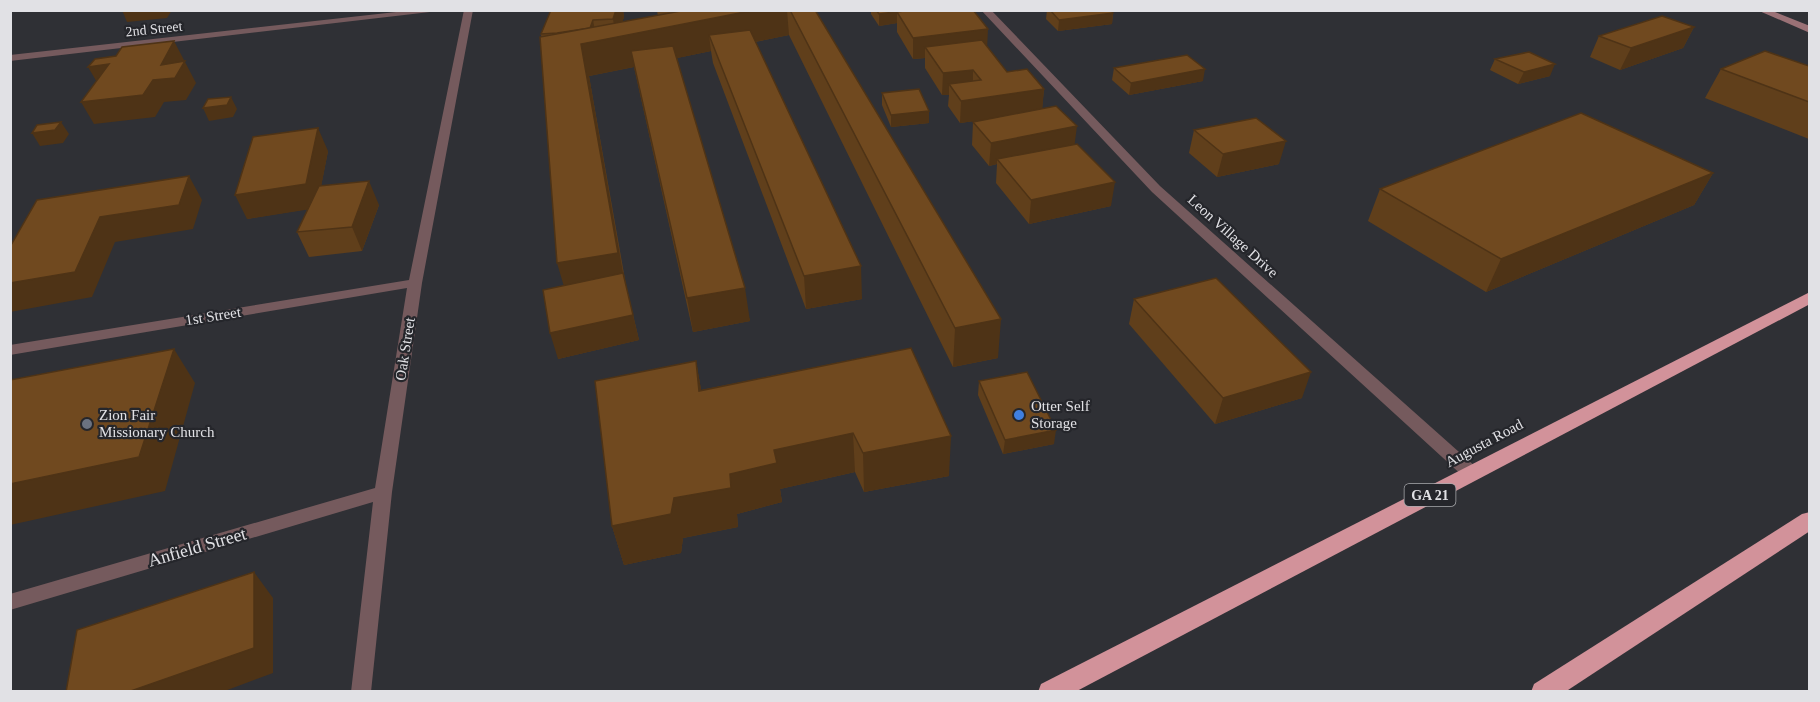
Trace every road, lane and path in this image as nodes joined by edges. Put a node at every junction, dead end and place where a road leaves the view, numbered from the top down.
1 (443, 10) edge
2 (469, 10) edge
3 (985, 10) edge
4 (1761, 10) edge
5 (1809, 30) edge
6 (10, 58) edge
7 (415, 283) junction
8 (1809, 297) edge
9 (10, 350) edge
10 (1471, 473) junction
11 (383, 492) junction
12 (1809, 520) edge
13 (10, 602) edge
14 (361, 692) edge
15 (1050, 692) edge
16 (1543, 692) edge

1 - 6 street, 2nd Street
2 - 7 street, Oak Street
3 - 10 street, Leon Village Drive
4 - 5 street
7 - 9 street, 1st Street
7 - 11 street, Oak Street
8 - 10 highway, Augusta Road / GA 21
10 - 15 highway, Augusta Road / GA 21
11 - 13 street, Anfield Street
11 - 14 street, Oak Street
12 - 16 highway

